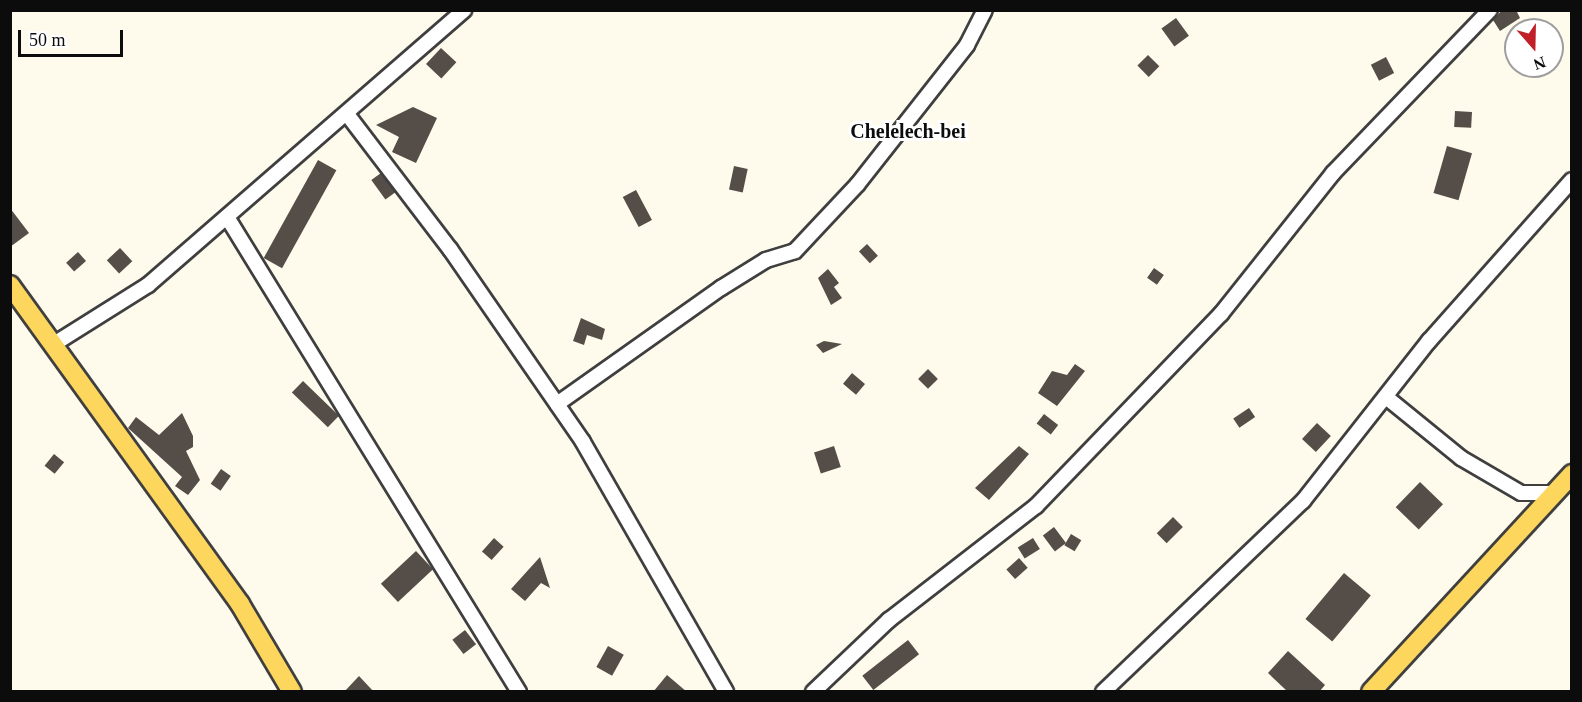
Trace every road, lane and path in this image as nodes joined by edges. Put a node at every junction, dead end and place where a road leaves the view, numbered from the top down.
1 (464, 10) edge
2 (985, 10) edge
3 (1490, 10) edge
4 (347, 114) junction
5 (1572, 180) edge
6 (227, 217) junction
7 (10, 285) edge
8 (54, 344) junction
9 (1386, 397) junction
10 (557, 404) junction
11 (1572, 474) edge
12 (1555, 493) junction
13 (292, 692) edge
14 (519, 692) edge
15 (726, 692) edge
16 (813, 692) edge
17 (1103, 692) edge
18 (1371, 692) edge

1 - 4 street
2 - 10 street
3 - 16 street
4 - 6 street
4 - 10 street
5 - 9 street
6 - 8 street
6 - 14 street
7 - 8 main road
8 - 13 main road
9 - 12 street
9 - 17 street
10 - 15 street
11 - 12 main road
12 - 18 main road

